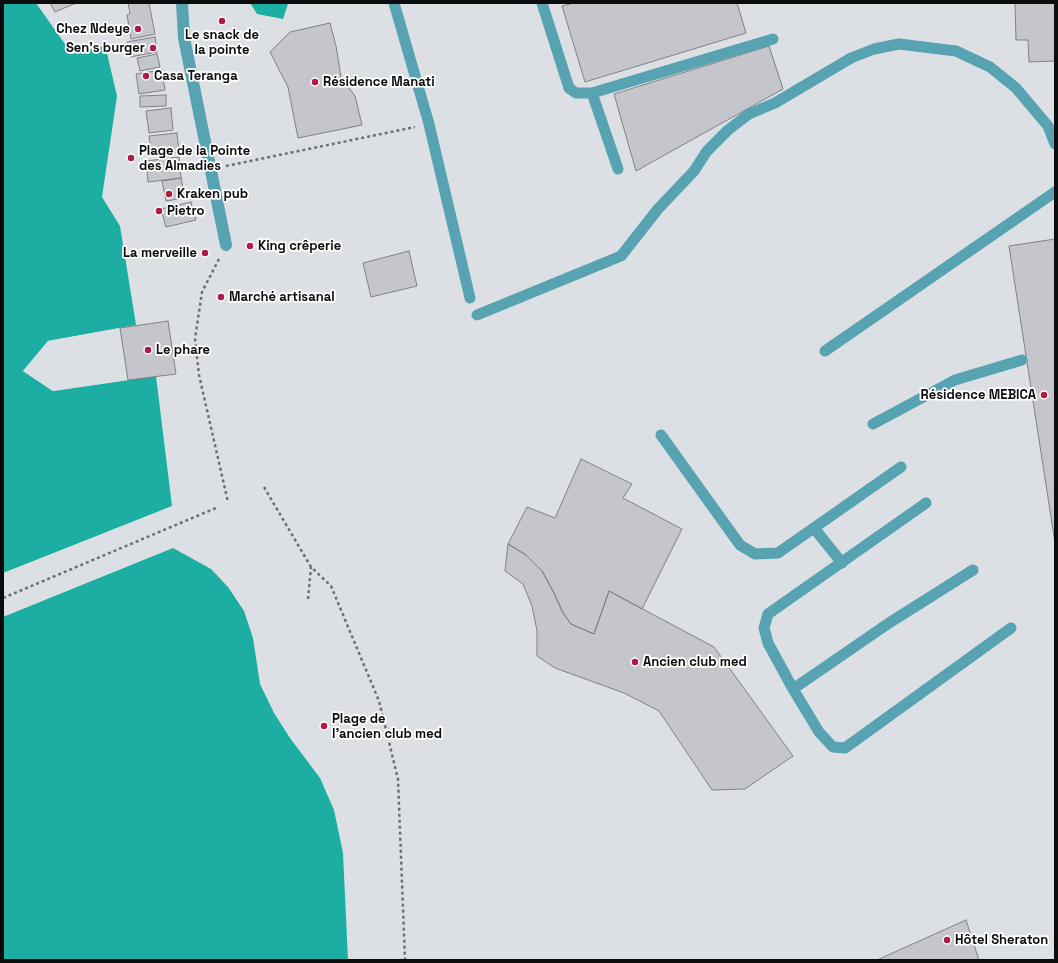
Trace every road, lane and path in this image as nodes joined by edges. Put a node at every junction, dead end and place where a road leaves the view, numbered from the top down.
1 (182, 3) edge
2 (394, 3) edge
3 (542, 3) edge
4 (773, 39) dead end
5 (592, 93) junction
6 (429, 124) junction
7 (1055, 144) edge
8 (211, 169) junction
9 (618, 169) dead end
10 (1055, 192) edge
11 (226, 245) joint
12 (470, 298) dead end
13 (477, 315) dead end
14 (825, 351) dead end
15 (1022, 360) dead end
16 (872, 424) dead end
17 (661, 435) dead end
18 (902, 468) dead end
19 (264, 487) dead end
20 (228, 502) dead end
21 (926, 504) dead end
22 (216, 508) dead end
23 (814, 528) junction
24 (842, 563) junction
25 (311, 567) junction
26 (973, 570) dead end
27 (3, 598) edge
28 (308, 599) dead end
29 (1011, 628) dead end
30 (793, 689) junction
31 (405, 960) edge

1 - 8 street
2 - 6 lane
3 - 5 lane
4 - 5 lane
5 - 9 lane
6 - 8 path
6 - 12 lane
7 - 13 lane
8 - 11 street
10 - 14 lane
11 - 20 path
15 - 16 lane
17 - 23 lane
18 - 23 lane
19 - 25 path
21 - 24 lane
22 - 27 path
23 - 24 lane
24 - 30 lane
25 - 28 path
25 - 31 path
26 - 30 lane
29 - 30 lane

